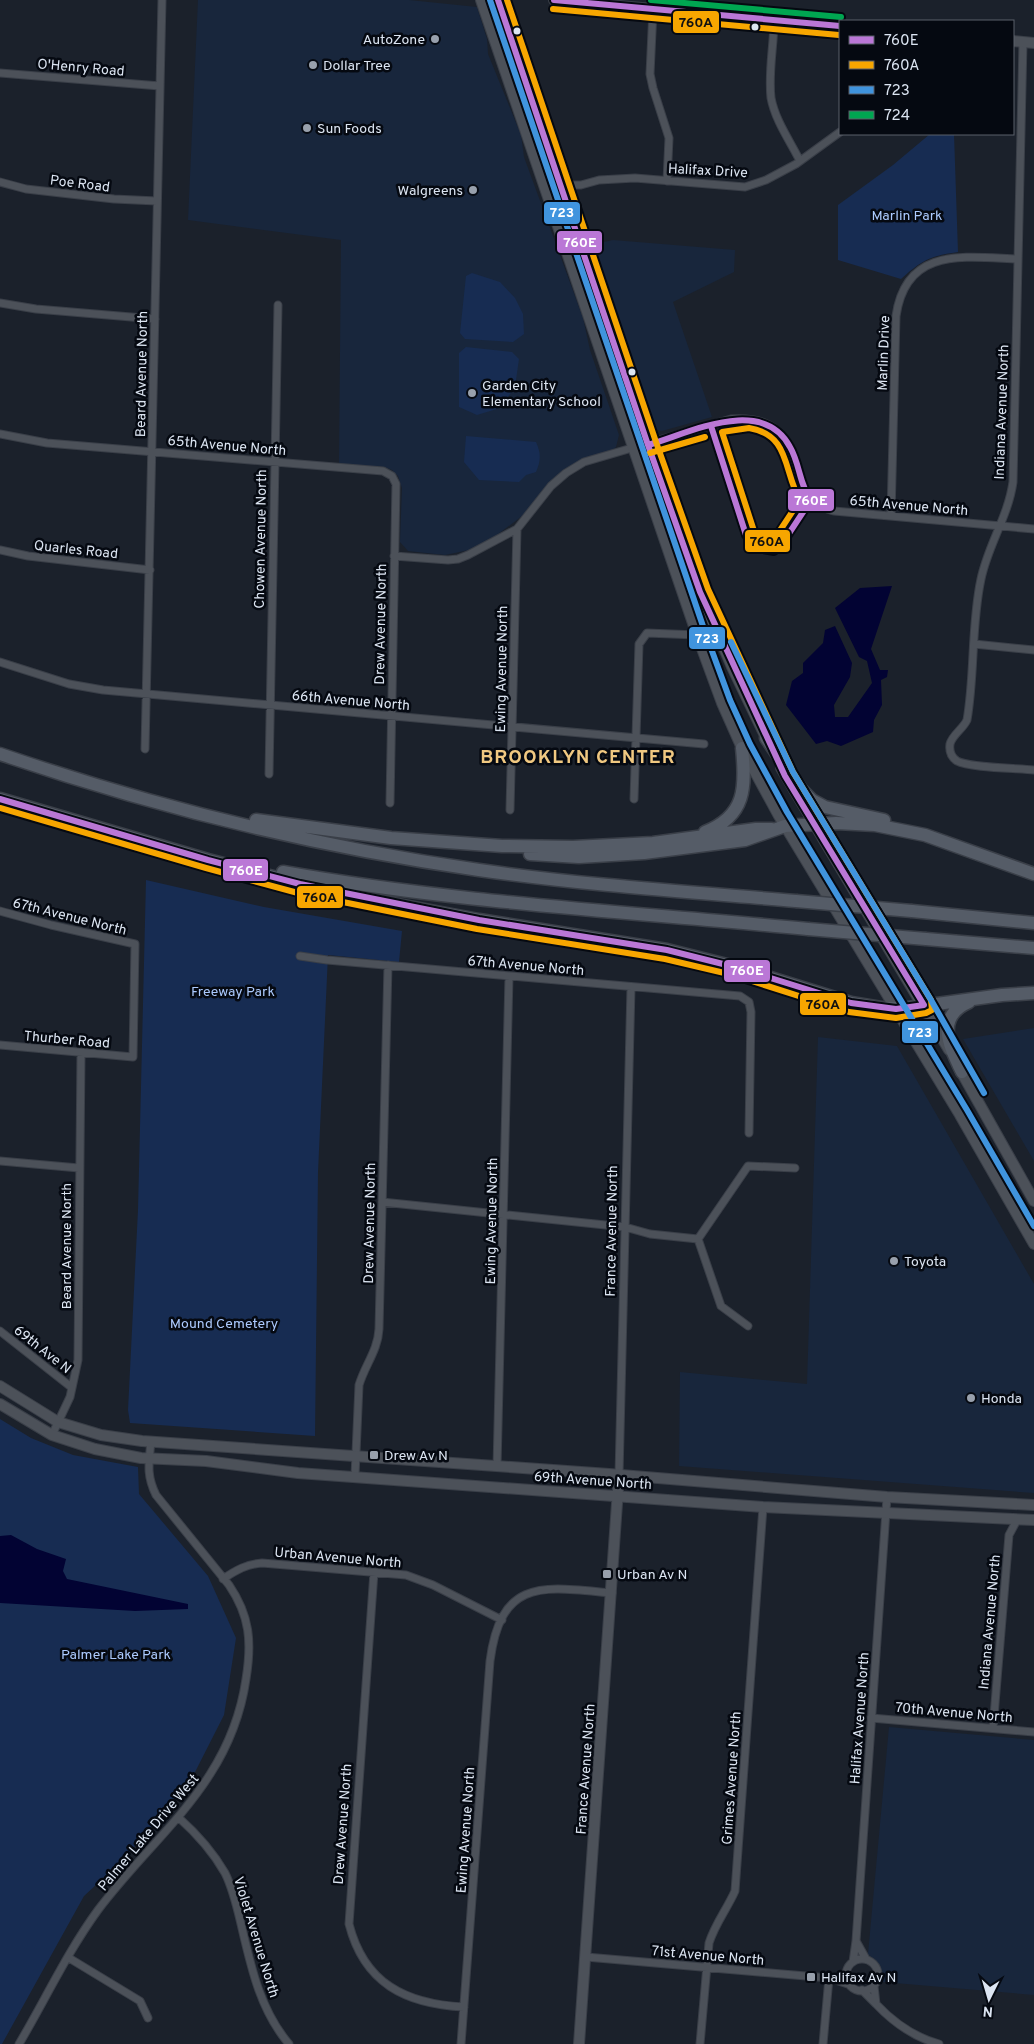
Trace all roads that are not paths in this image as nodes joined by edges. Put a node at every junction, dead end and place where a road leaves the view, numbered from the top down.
1 (162, 0) edge
2 (481, 0) edge
3 (498, 0) edge
4 (556, 0) edge
5 (629, 4) edge
6 (653, 10) junction
7 (774, 20) junction
8 (839, 26) edge
9 (1023, 42) edge
10 (0, 73) edge
11 (160, 86) junction
12 (839, 133) edge
13 (800, 161) junction
14 (667, 181) junction
15 (0, 182) edge
16 (560, 185) junction
17 (157, 201) junction
18 (1018, 259) junction
19 (0, 303) edge
20 (278, 305) dead end
21 (155, 319) junction
22 (0, 434) edge
23 (648, 445) junction
24 (632, 450) junction
25 (152, 452) junction
26 (274, 462) junction
27 (392, 476) joint
28 (891, 516) junction
29 (1000, 526) junction
30 (517, 529) junction
31 (1034, 529) edge
32 (0, 550) edge
33 (394, 556) junction
34 (150, 570) junction
35 (697, 635) junction
36 (974, 644) junction
37 (1034, 650) edge
38 (0, 662) edge
39 (147, 694) junction
40 (270, 705) junction
41 (391, 716) junction
42 (512, 727) junction
43 (635, 738) junction
44 (766, 738) junction
45 (704, 744) dead end
46 (742, 748) junction
47 (145, 749) dead end
48 (0, 754) edge
49 (1034, 770) edge
50 (269, 774) dead end
51 (0, 799) edge
52 (634, 799) dead end
53 (390, 803) dead end
54 (175, 806) junction
55 (510, 810) dead end
56 (813, 824) junction
57 (785, 826) junction
58 (772, 829) junction
59 (690, 838) junction
60 (144, 841) junction
61 (502, 846) junction
62 (987, 857) junction
63 (1034, 874) edge
64 (0, 911) edge
65 (1034, 923) edge
66 (1034, 948) edge
67 (300, 956) dead end
68 (388, 965) junction
69 (509, 976) junction
70 (631, 987) junction
71 (1034, 993) edge
72 (978, 998) junction
73 (924, 1005) junction
74 (896, 1009) junction
75 (0, 1046) edge
76 (81, 1053) junction
77 (133, 1057) joint
78 (962, 1072) junction
79 (748, 1133) dead end
80 (0, 1161) edge
81 (79, 1168) junction
82 (795, 1168) dead end
83 (1034, 1201) edge
84 (382, 1202) junction
85 (504, 1216) junction
86 (625, 1227) junction
87 (698, 1239) junction
88 (1034, 1244) edge
89 (748, 1326) dead end
90 (0, 1332) edge
91 (0, 1386) edge
92 (72, 1387) junction
93 (0, 1404) edge
94 (58, 1422) junction
95 (52, 1435) junction
96 (151, 1441) junction
97 (356, 1456) junction
98 (150, 1458) junction
99 (497, 1466) junction
100 (619, 1475) junction
101 (355, 1476) junction
102 (619, 1496) junction
103 (887, 1497) junction
104 (1034, 1505) edge
105 (764, 1507) junction
106 (886, 1513) junction
107 (1016, 1520) junction
108 (1034, 1520) edge
109 (374, 1572) junction
110 (223, 1579) junction
111 (612, 1593) junction
112 (502, 1620) junction
113 (871, 1718) junction
114 (993, 1728) junction
115 (1034, 1732) edge
116 (178, 1817) junction
117 (856, 1941) junction
118 (586, 1957) junction
119 (69, 1958) junction
120 (866, 1959) junction
121 (853, 1962) junction
122 (706, 1966) junction
123 (847, 1971) junction
124 (829, 1978) junction
125 (851, 1985) junction
126 (874, 1986) junction
127 (862, 1990) junction
128 (876, 2004) junction
129 (464, 2007) junction
130 (148, 2018) dead end
131 (19, 2044) edge
132 (289, 2044) edge
133 (461, 2044) edge
134 (579, 2044) edge
135 (700, 2044) edge
136 (823, 2044) edge
137 (939, 2044) edge

1 - 11 street, Beard Avenue North
2 - 24 street
3 - 16 street
4 - 5 street
5 - 6 street
6 - 7 street
6 - 14 street
7 - 8 street
7 - 13 street
9 - 18 street, Indiana Avenue North
10 - 11 street, O'Henry Road
11 - 17 street, Beard Avenue North
12 - 13 street, Halifax Drive
13 - 14 street, Halifax Drive
14 - 16 street, Halifax Drive
15 - 17 street, Poe Road
16 - 23 street
17 - 21 street, Beard Avenue North
18 - 28 street, Marlin Drive
18 - 29 street, Indiana Avenue North
19 - 21 street
20 - 26 street, Chowen Avenue North
21 - 25 street, Beard Avenue North
22 - 25 street, 65th Avenue North
23 - 24 street, 65th Avenue North
23 - 28 street, 65th Avenue North
23 - 44 street
24 - 30 street, 65th Avenue North
24 - 35 street
25 - 26 street, 65th Avenue North
25 - 34 street, Beard Avenue North
26 - 27 street, 65th Avenue North
26 - 40 street, Chowen Avenue North
27 - 33 street, Drew Avenue North
28 - 29 street, 65th Avenue North
29 - 31 street, 65th Avenue North
29 - 36 street, Indiana Avenue North
30 - 33 street, 65th Avenue North
30 - 42 street, Ewing Avenue North
32 - 34 street, Quarles Road
33 - 41 street, Drew Avenue North
34 - 39 street, Beard Avenue North
35 - 43 street
35 - 46 street
36 - 37 street
36 - 49 street, Indiana Avenue North
38 - 39 street, 66th Avenue North
39 - 40 street, 66th Avenue North
39 - 47 street, Beard Avenue North
40 - 41 street, 66th Avenue North
40 - 50 street, Chowen Avenue North
41 - 42 street, 66th Avenue North
41 - 53 street, Drew Avenue North
42 - 43 street, 66th Avenue North
42 - 55 street, Ewing Avenue North
43 - 45 street, 66th Avenue North
43 - 52 street
44 - 56 street
44 - 62 highway
46 - 57 street
46 - 59 highway
48 - 54 highway
51 - 60 highway
54 - 61 highway
54 - 65 highway, bridge
56 - 57 highway
56 - 62 highway
56 - 73 street
57 - 58 highway
57 - 74 street
58 - 59 highway
58 - 61 highway
59 - 61 highway
60 - 66 highway, bridge
60 - 74 highway
62 - 63 highway
64 - 77 street, 67th Avenue North
67 - 68 street, 67th Avenue North
68 - 69 street, 67th Avenue North
68 - 84 street, Drew Avenue North
69 - 70 street, 67th Avenue North
69 - 85 street, Ewing Avenue North
70 - 79 street, 67th Avenue North
70 - 86 street, France Avenue North
71 - 72 highway
72 - 73 highway
72 - 78 highway
73 - 74 highway
73 - 78 street
74 - 88 street
75 - 76 street, Thurber Road
76 - 77 street, Thurber Road
76 - 81 street, Beard Avenue North
78 - 83 street
80 - 81 street
81 - 92 street, Beard Avenue North
82 - 87 street
84 - 85 street
84 - 97 street, Drew Avenue North
85 - 86 street
85 - 99 street, Ewing Avenue North
86 - 87 street
86 - 100 street, France Avenue North
87 - 89 street
90 - 92 street, 69th Ave N
91 - 94 street, 69th Avenue North
92 - 94 street, Beard Avenue North
93 - 95 street, 69th Avenue North
94 - 95 street, Beard Avenue North
94 - 96 street, 69th Avenue North
95 - 98 street, 69th Avenue North
96 - 97 street, 69th Avenue North
96 - 98 street, Palmer Lake Drive West
97 - 99 street, 69th Avenue North
97 - 101 street, Drew Avenue North
98 - 101 street, 69th Avenue North
98 - 110 street, Palmer Lake Drive West
99 - 100 street, 69th Avenue North
100 - 102 street, France Avenue North
100 - 103 street, 69th Avenue North
101 - 102 street, 69th Avenue North
102 - 105 street, 69th Avenue North
102 - 111 street, France Avenue North
103 - 104 street, 69th Avenue North
103 - 106 street, Halifax Avenue North
105 - 106 street, 69th Avenue North
105 - 122 street, Grimes Avenue North
106 - 107 street, 69th Avenue North
106 - 113 street, Halifax Avenue North
107 - 108 street, 69th Avenue North
107 - 114 street, Indiana Avenue North
109 - 110 street, Urban Avenue North
109 - 112 street, Urban Avenue North
109 - 129 street, Drew Avenue North
110 - 116 street, Palmer Lake Drive West
111 - 112 street
111 - 118 street, France Avenue North
112 - 129 street, Ewing Avenue North
113 - 114 street, 70th Avenue North
113 - 117 street, Halifax Avenue North
114 - 115 street, 70th Avenue North
116 - 119 street, Palmer Lake Drive West
116 - 132 street, Violet Avenue North
117 - 120 street
117 - 121 street, Halifax Avenue North
118 - 122 street, 71st Avenue North
118 - 134 street, France Avenue North
119 - 130 street
119 - 131 street, Palmer Lake Drive West
120 - 121 street
120 - 126 street
121 - 123 street
122 - 124 street, 71st Avenue North
122 - 135 street, Grimes Avenue North
123 - 124 street, 71st Avenue North
123 - 125 street
124 - 125 street, 71st Avenue North
124 - 136 street
125 - 127 street
126 - 127 street
126 - 128 street
127 - 128 street
128 - 137 street
129 - 133 street, Ewing Avenue North

